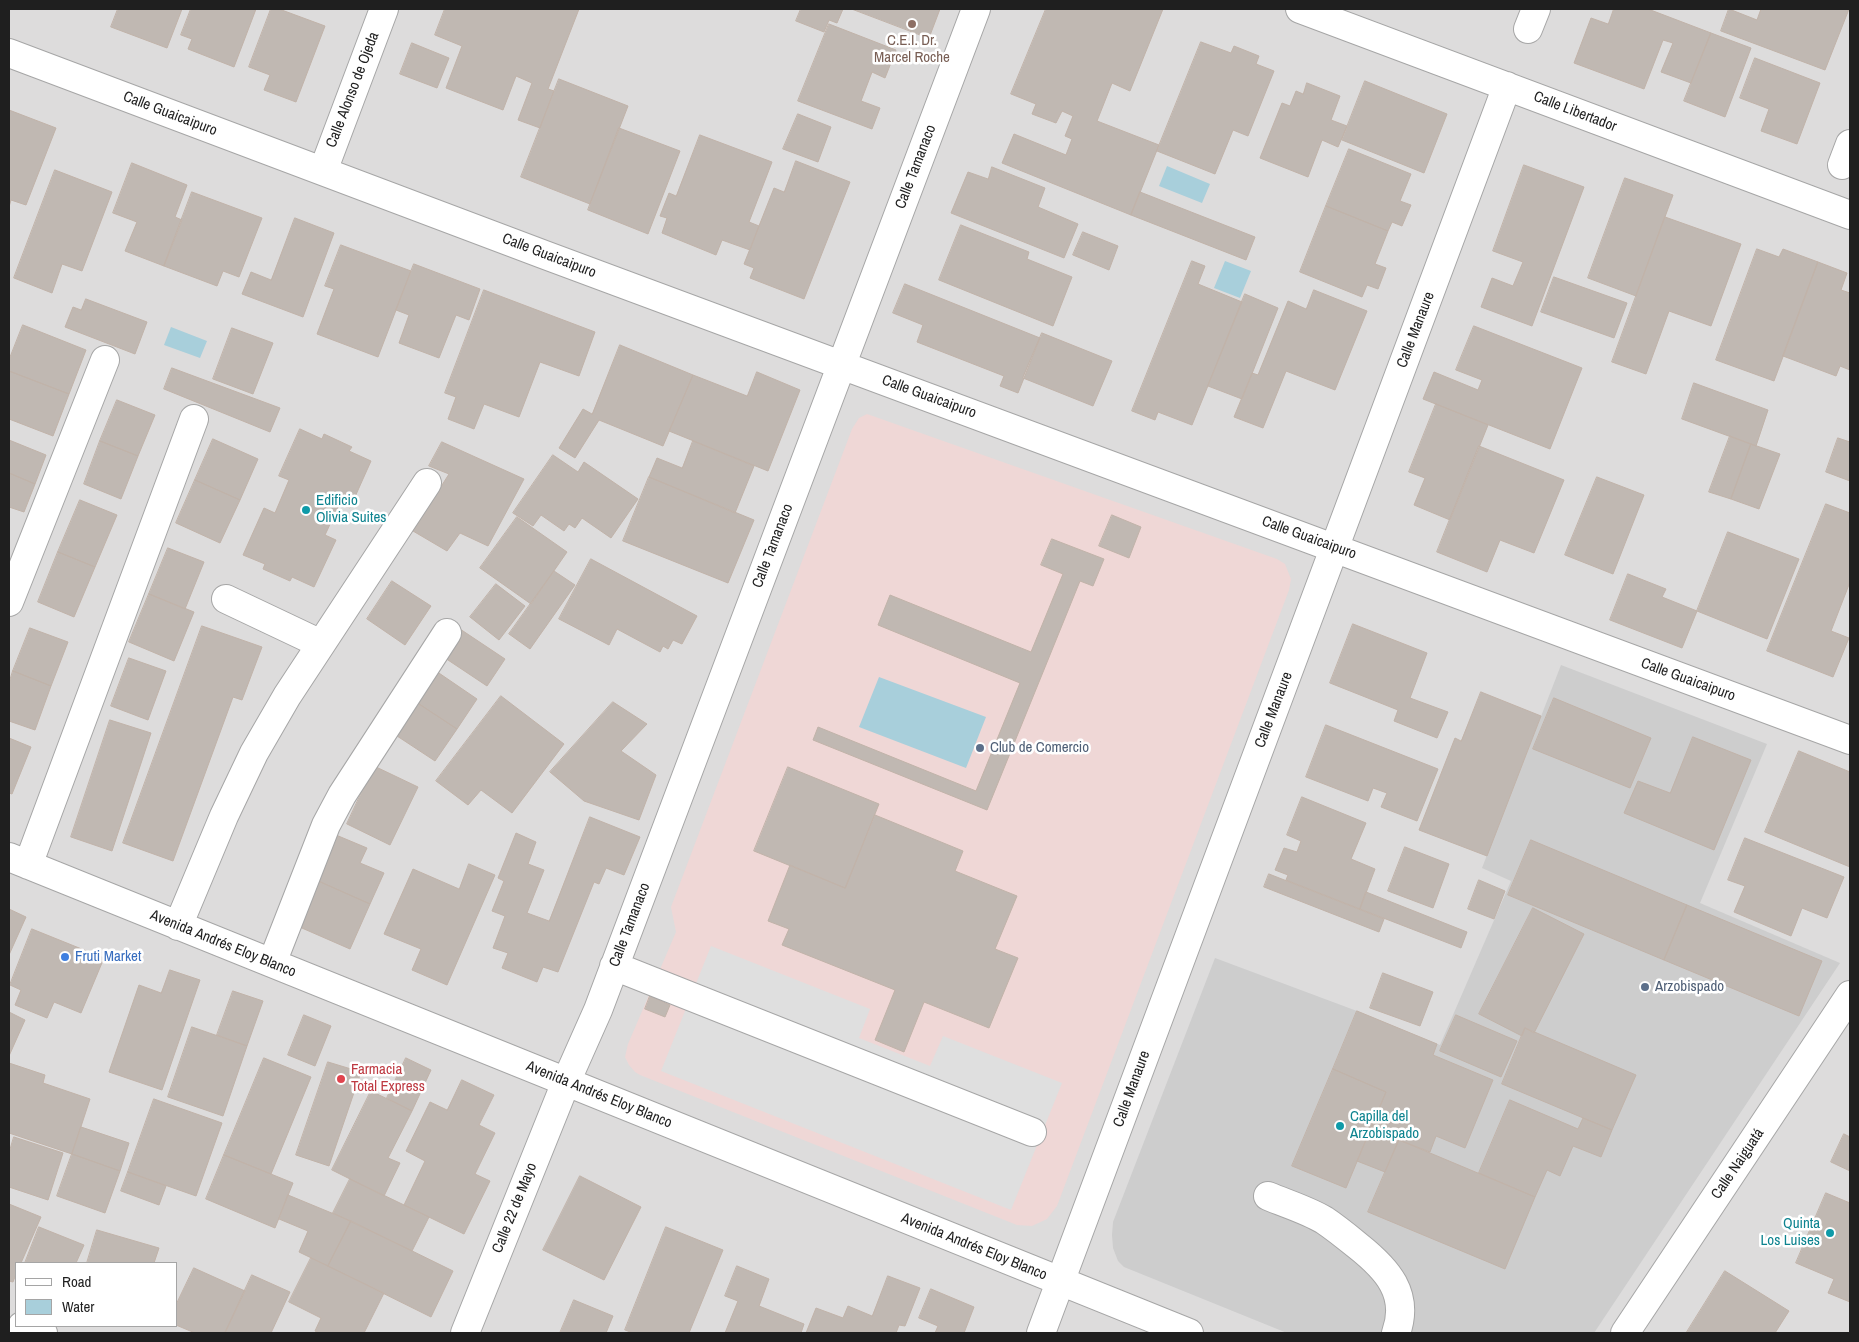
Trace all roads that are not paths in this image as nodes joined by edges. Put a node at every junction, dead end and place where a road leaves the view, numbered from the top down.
1 (384, 9) edge
2 (976, 9) edge
3 (1300, 9) edge
4 (9, 53) edge
5 (1507, 86) junction
6 (323, 171) junction
7 (1850, 215) edge
8 (105, 360) dead end
9 (842, 365) junction
10 (194, 419) dead end
11 (427, 483) dead end
12 (1334, 548) junction
13 (226, 599) dead end
14 (9, 602) edge
15 (447, 633) dead end
16 (321, 644) junction
17 (1850, 740) edge
18 (18, 861) edge
19 (178, 926) junction
20 (272, 963) junction
21 (614, 966) junction
22 (1850, 994) edge
23 (566, 1082) junction
24 (1032, 1132) dead end
25 (1268, 1196) dead end
26 (1060, 1281) junction
27 (25, 1327) edge
28 (43, 1333) edge
29 (465, 1333) edge
30 (1041, 1333) edge
31 (1189, 1333) edge
32 (1396, 1333) edge
33 (1625, 1333) edge

1 - 6 street, Calle Alonso de Ojeda
2 - 9 street, Calle Tamanaco
3 - 5 street, Calle Libertador
4 - 6 street, Calle Guaicaipuro
5 - 7 street, Calle Libertador
5 - 12 street, Calle Manaure
6 - 9 street, Calle Guaicaipuro
8 - 14 street
9 - 12 street, Calle Guaicaipuro
9 - 21 street, Calle Tamanaco
10 - 18 street
11 - 16 street
12 - 17 street, Calle Guaicaipuro
12 - 26 street, Calle Manaure
13 - 16 street
15 - 20 street
16 - 19 street
18 - 19 street, Avenida Andrés Eloy Blanco
19 - 20 street, Avenida Andrés Eloy Blanco
20 - 23 street, Avenida Andrés Eloy Blanco
21 - 23 street, Calle Tamanaco
21 - 24 street
22 - 33 street, Calle Naiguatá
23 - 26 street, Avenida Andrés Eloy Blanco
23 - 29 street, Calle 22 de Mayo
25 - 32 street
26 - 30 street, Calle Manaure
26 - 31 street, Avenida Andrés Eloy Blanco
27 - 28 street

